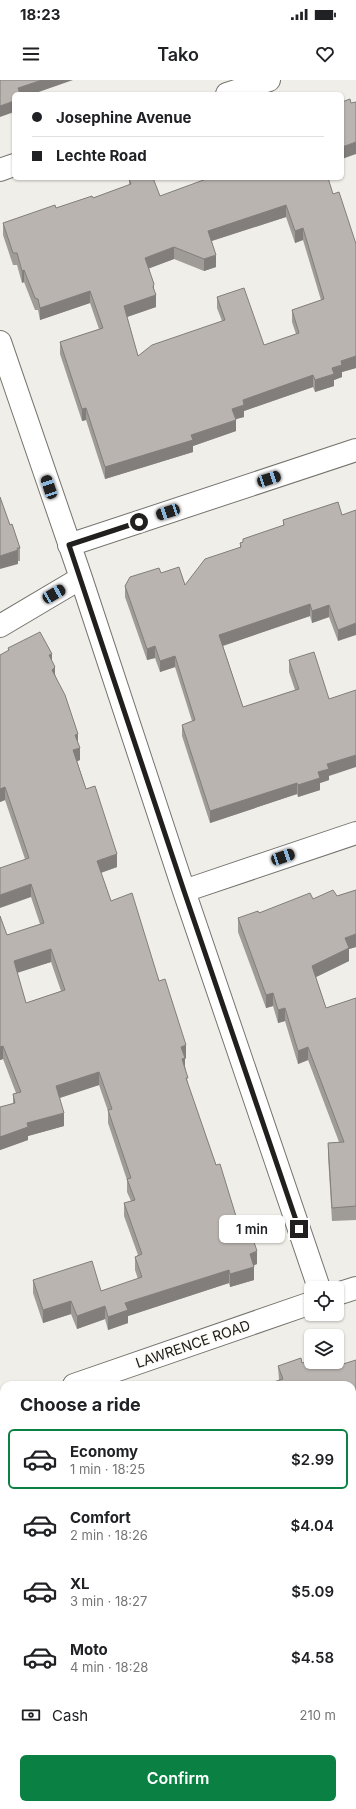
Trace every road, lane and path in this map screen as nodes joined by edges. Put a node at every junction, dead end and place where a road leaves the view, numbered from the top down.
1 (269, 80) edge
2 (233, 92) edge
3 (12, 167) edge
4 (0, 170) edge
5 (0, 342) edge
6 (356, 450) edge
7 (69, 545) junction
8 (82, 578) junction
9 (0, 626) edge
10 (356, 833) edge
11 (184, 891) junction
12 (317, 1281) edge
13 (356, 1288) edge
14 (344, 1292) edge
15 (304, 1305) edge
16 (86, 1381) edge

1 - 2 street
3 - 4 street
5 - 7 street
6 - 7 street
7 - 8 street
8 - 9 street
8 - 11 street
10 - 11 street
11 - 12 street
13 - 14 street
15 - 16 street, LAWRENCE ROAD

